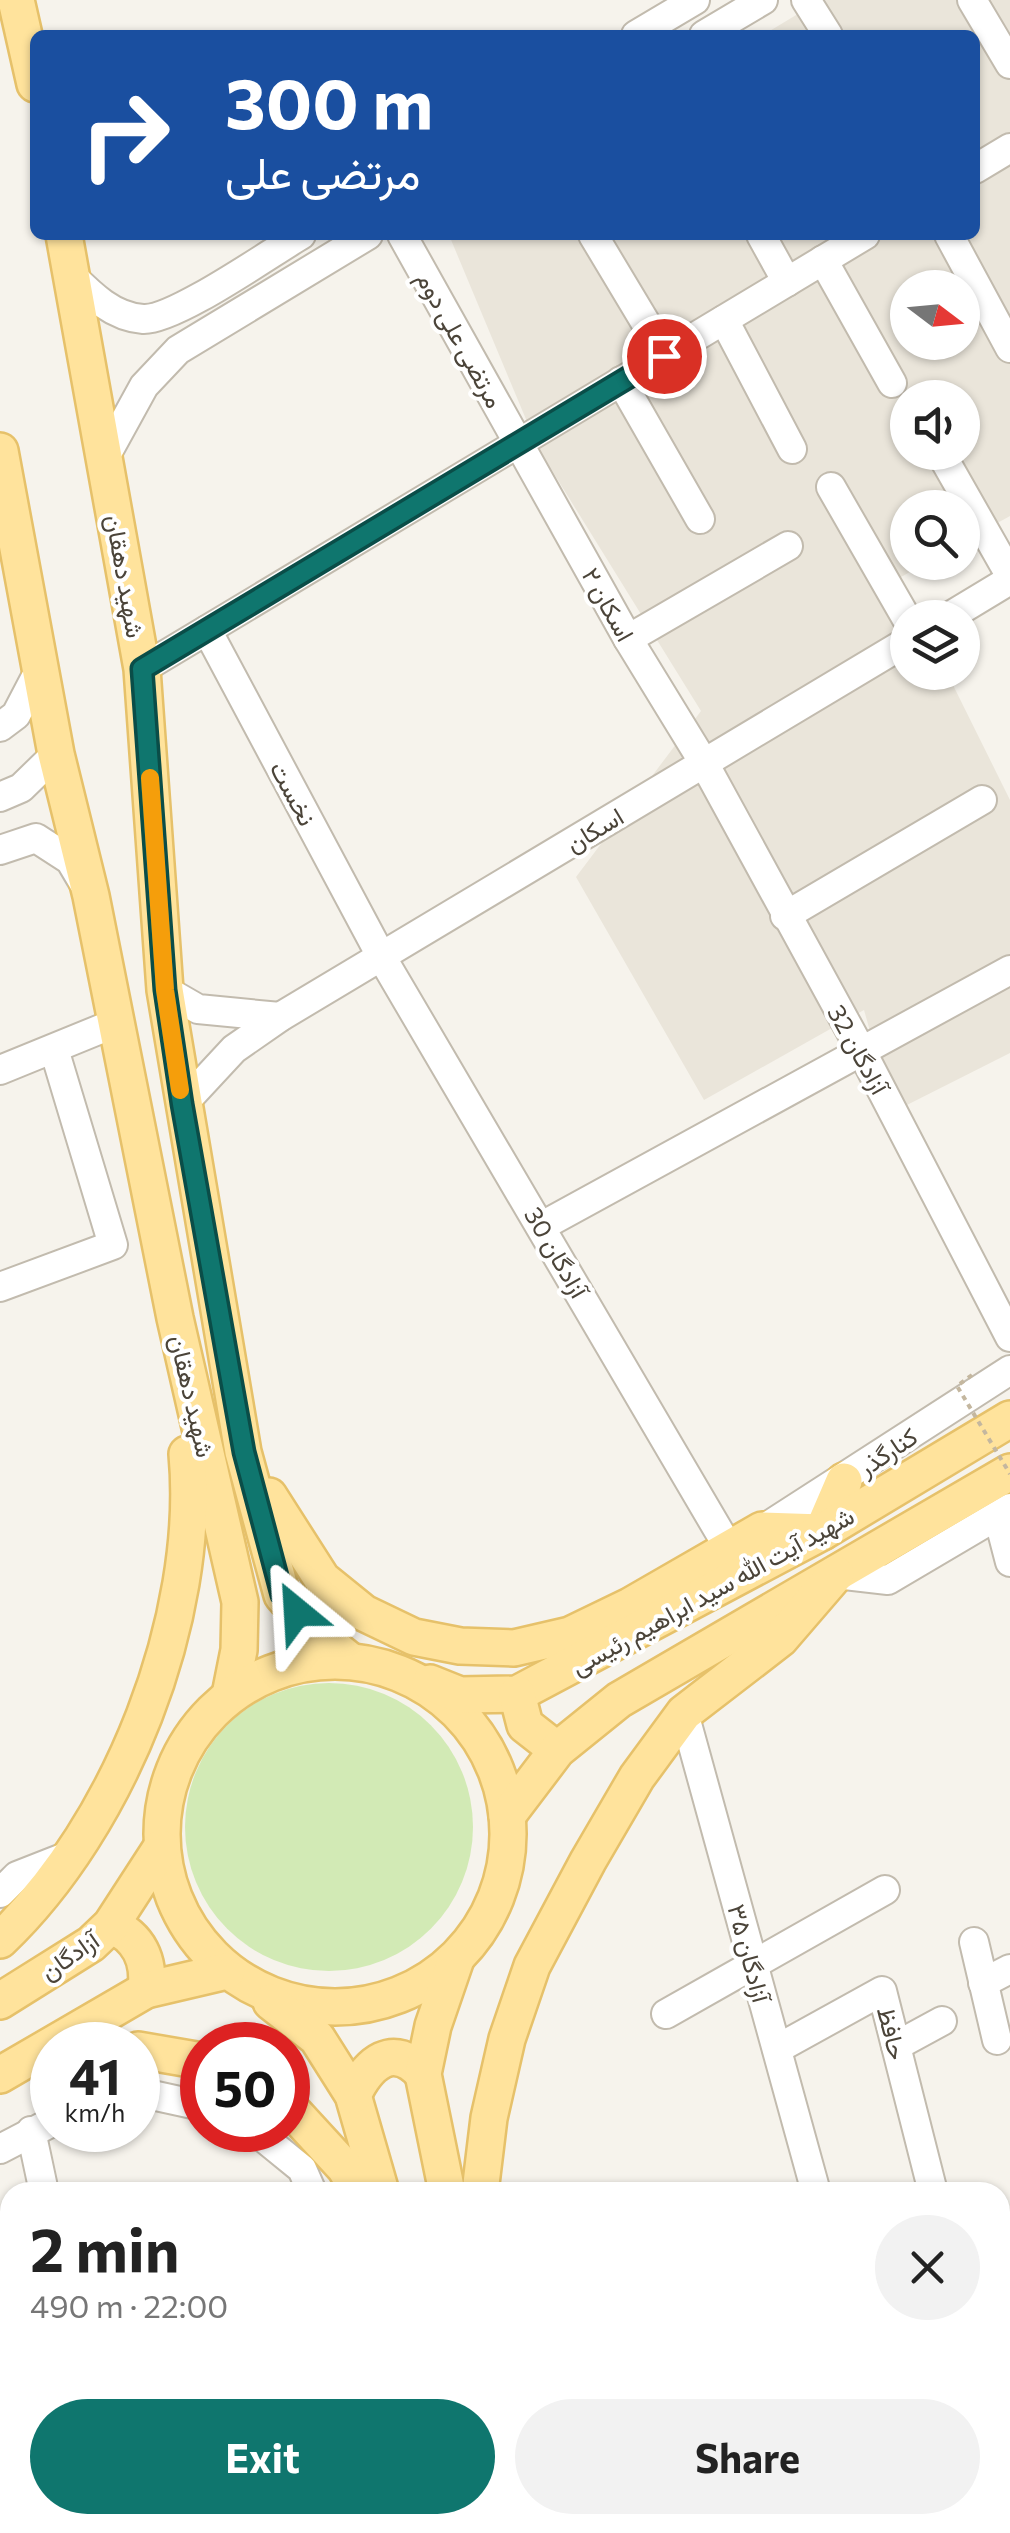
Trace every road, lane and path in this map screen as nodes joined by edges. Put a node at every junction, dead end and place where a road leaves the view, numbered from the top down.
1 (16, 0) edge
2 (695, 0) edge
3 (762, 0) edge
4 (806, 0) edge
5 (972, 0) edge
6 (644, 30) edge
7 (712, 30) edge
8 (825, 30) edge
9 (30, 62) edge
10 (1010, 64) edge
11 (1010, 148) edge
12 (980, 166) edge
13 (65, 240) edge
14 (293, 240) edge
15 (360, 240) edge
16 (405, 240) edge
17 (595, 240) edge
18 (764, 240) edge
19 (857, 240) edge
20 (952, 240) edge
21 (823, 260) junction
22 (72, 276) junction
23 (788, 282) junction
24 (170, 313) junction
25 (1002, 315) edge
26 (724, 320) junction
27 (1010, 348) edge
28 (178, 350) junction
29 (664, 356) junction
30 (890, 380) edge
31 (621, 382) junction
32 (519, 443) junction
33 (792, 449) dead end
34 (0, 450) edge
35 (105, 457) junction
36 (950, 470) edge
37 (830, 487) dead end
38 (3, 493) edge
39 (700, 518) dead end
40 (788, 546) dead end
41 (1010, 578) edge
42 (896, 600) edge
43 (975, 600) edge
44 (207, 630) junction
45 (628, 639) junction
46 (890, 652) edge
47 (142, 669) junction
48 (39, 671) junction
49 (0, 726) edge
50 (56, 754) junction
51 (704, 763) junction
52 (7, 788) edge
53 (982, 800) dead end
54 (0, 850) edge
55 (91, 896) junction
56 (785, 916) junction
57 (381, 956) junction
58 (1010, 970) edge
59 (165, 990) junction
60 (280, 1017) junction
61 (114, 1024) junction
62 (54, 1049) junction
63 (863, 1054) junction
64 (0, 1070) edge
65 (182, 1104) junction
66 (542, 1226) junction
67 (0, 1287) edge
68 (175, 1318) junction
69 (1010, 1338) edge
70 (1006, 1372) edge
71 (972, 1375) dead end
72 (1010, 1419) edge
73 (244, 1452) junction
74 (1010, 1473) edge
75 (844, 1481) junction
76 (762, 1530) junction
77 (822, 1532) junction
78 (1006, 1533) edge
79 (730, 1550) junction
80 (836, 1574) junction
81 (282, 1595) junction
82 (240, 1602) junction
83 (348, 1660) junction
84 (398, 1671) junction
85 (516, 1694) junction
86 (230, 1695) junction
87 (684, 1713) junction
88 (557, 1750) junction
89 (508, 1816) junction
90 (161, 1848) junction
91 (75, 1853) junction
92 (886, 1890) dead end
93 (0, 1892) edge
94 (111, 1925) junction
95 (0, 1940) edge
96 (974, 1942) dead end
97 (456, 1958) junction
98 (753, 1963) junction
99 (1010, 1969) edge
100 (240, 1980) junction
101 (984, 1982) junction
102 (146, 1990) junction
103 (0, 2001) edge
104 (666, 2014) dead end
105 (942, 2021) dead end
106 (998, 2040) dead end
107 (896, 2046) junction
108 (777, 2049) junction
109 (423, 2074) junction
110 (0, 2075) edge
111 (30, 2075) edge
112 (0, 2088) edge
113 (353, 2095) junction
114 (310, 2130) edge
115 (30, 2133) edge
116 (0, 2149) edge
117 (43, 2152) edge
118 (280, 2152) edge
119 (44, 2182) edge
120 (307, 2182) edge
121 (353, 2182) edge
122 (378, 2182) edge
123 (444, 2182) edge
124 (481, 2182) edge
125 (813, 2182) edge
126 (930, 2182) edge

1 - 9 main road
2 - 6 street
3 - 7 street
4 - 8 street
5 - 10 street
11 - 12 street
13 - 22 main road, شهید دهقان
14 - 24 street
15 - 28 street
16 - 32 street, مرتضی علی دوم
17 - 29 street
18 - 23 street
19 - 21 street
20 - 25 street
21 - 23 street
21 - 30 street
22 - 24 street
22 - 35 main road, شهید دهقان
23 - 26 street
24 - 28 street
25 - 27 street
26 - 29 street
26 - 33 street
28 - 35 street
29 - 31 street
31 - 32 street
31 - 39 street
32 - 44 street
32 - 45 street, اسکان ۲
34 - 38 main road, شهید دهقان
35 - 47 main road, شهید دهقان
36 - 41 street
37 - 42 street
38 - 48 main road, شهید دهقان
40 - 45 street
41 - 43 street
44 - 47 street
44 - 57 street, نخست
45 - 51 street, اسکان ۲
46 - 51 street, اسکان
47 - 59 main road, شهید دهقان
48 - 49 street
48 - 50 main road, شهید دهقان
50 - 52 street
50 - 55 main road, شهید دهقان
51 - 56 street, آزادگان 32
51 - 57 street, اسکان
53 - 56 street
54 - 55 street
55 - 61 main road, شهید دهقان
56 - 63 street, آزادگان 32
57 - 60 street, اسکان
57 - 66 street, آزادگان 30
58 - 63 street
59 - 60 street
59 - 65 main road, شهید دهقان
60 - 65 street, اسکان
61 - 62 street
61 - 68 main road, شهید دهقان
62 - 64 street
62 - 67 street
63 - 66 street
63 - 69 street, آزادگان 32
65 - 73 main road, شهید دهقان
66 - 79 street, آزادگان 30
68 - 82 main road, شهید دهقان
68 - 91 main road
69 - 70 street, آزادگان 32
70 - 75 street, کنارگذر
71 - 74 path, bridge
72 - 77 main road, شهید آیت الله سید ابراهیم رئیسی
73 - 79 main road
73 - 81 main road, شهید دهقان
74 - 80 main road, شهید آیت الله سید ابراهیم رئیسی
75 - 76 street, کنارگذر
75 - 77 main road
76 - 77 main road
76 - 79 main road
77 - 85 main road, شهید آیت الله سید ابراهیم رئیسی
78 - 80 street
80 - 87 main road
80 - 88 main road, شهید آیت الله سید ابراهیم رئیسی
81 - 82 main road
81 - 83 main road, شهید دهقان
82 - 86 main road, شهید دهقان
83 - 84 main road
83 - 86 main road
84 - 85 main road, شهید آیت الله سید ابراهیم رئیسی
84 - 89 main road
85 - 88 main road
86 - 90 main road
87 - 98 street, آزادگان ۳۵
87 - 124 main road
88 - 89 main road, شهید آیت الله سید ابراهیم رئیسی
89 - 97 main road
90 - 94 main road, آزادگان
90 - 100 main road
91 - 93 street
91 - 95 main road
92 - 98 street
94 - 102 main road
94 - 103 main road, آزادگان
96 - 101 street
97 - 100 main road
97 - 109 main road
98 - 104 street
98 - 108 street, آزادگان ۳۵
99 - 101 street
100 - 102 main road
100 - 113 main road
101 - 106 street
102 - 110 main road
105 - 107 street
107 - 108 street, حافظ
107 - 126 street, حافظ
108 - 125 street, آزادگان ۳۵
109 - 113 main road
109 - 123 main road
111 - 112 main road
113 - 122 main road
114 - 121 main road
115 - 116 street
117 - 119 street
118 - 120 street

